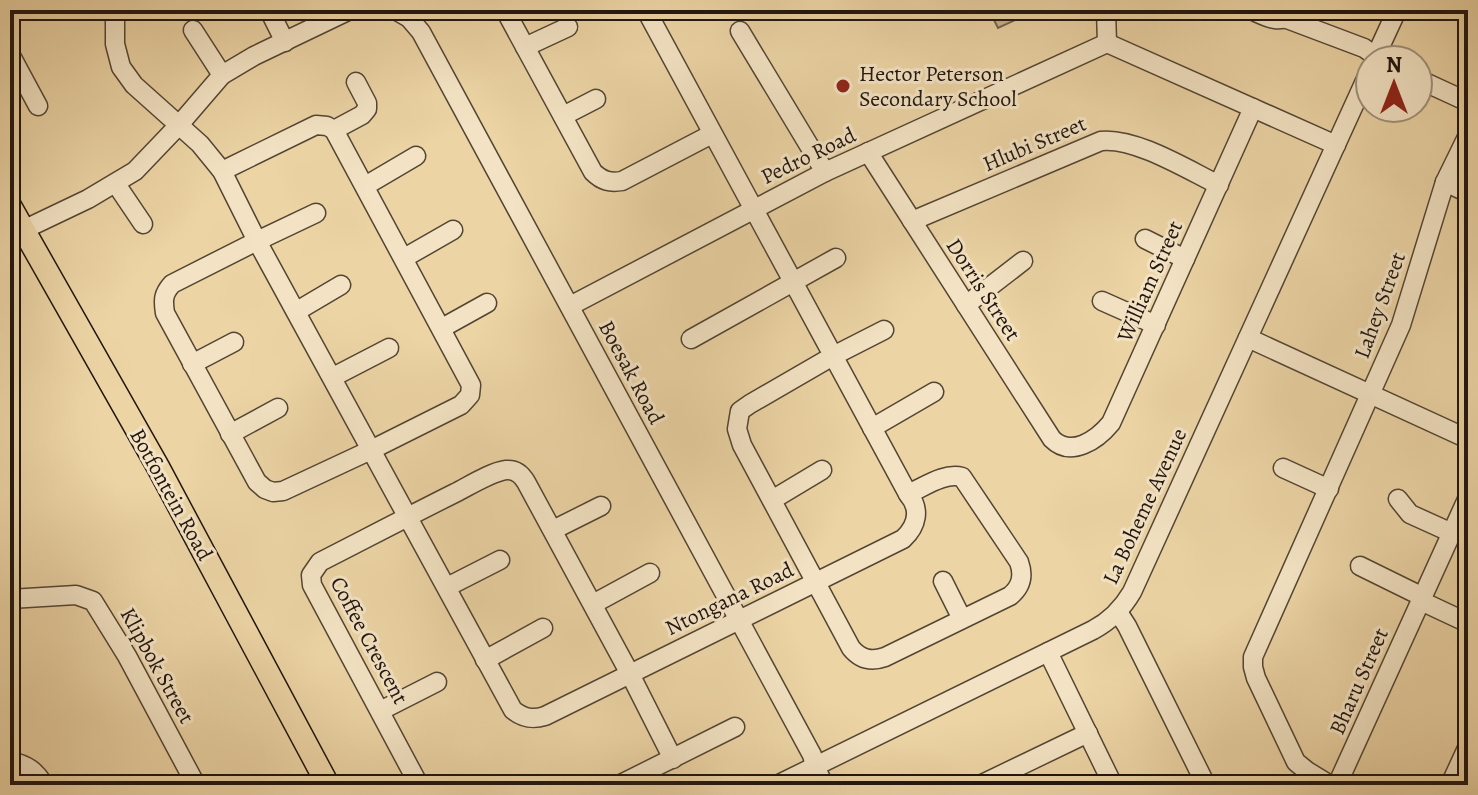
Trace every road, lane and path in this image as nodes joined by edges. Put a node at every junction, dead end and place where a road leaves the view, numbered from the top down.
1 (115, 10) edge
2 (269, 10) edge
3 (350, 10) edge
4 (505, 10) edge
5 (646, 10) edge
6 (1106, 10) edge
7 (1251, 10) edge
8 (1397, 10) edge
9 (407, 12) edge
10 (1292, 14) edge
11 (568, 27) dead end
12 (193, 30) dead end
13 (740, 31) dead end
14 (285, 42) junction
15 (1107, 43) junction
16 (1356, 44) edge
17 (1382, 44) edge
18 (525, 47) junction
19 (10, 54) edge
20 (222, 75) junction
21 (356, 82) dead end
22 (1434, 86) edge
23 (596, 99) dead end
24 (1468, 102) edge
25 (38, 106) dead end
26 (1354, 106) edge
27 (1253, 108) junction
28 (563, 116) junction
29 (179, 125) junction
30 (334, 130) junction
31 (712, 134) junction
32 (1468, 135) edge
33 (1336, 145) junction
34 (868, 152) junction
35 (416, 156) dead end
36 (222, 171) junction
37 (825, 172) junction
38 (1445, 182) junction
39 (116, 184) junction
40 (1219, 185) junction
41 (365, 186) junction
42 (1468, 193) edge
43 (10, 206) edge
44 (753, 209) junction
45 (316, 213) dead end
46 (912, 221) junction
47 (143, 224) dead end
48 (23, 230) junction
49 (453, 230) dead end
50 (1145, 239) dead end
51 (257, 241) junction
52 (404, 258) junction
53 (836, 258) dead end
54 (1185, 259) junction
55 (1023, 261) dead end
56 (793, 283) junction
57 (341, 285) dead end
58 (1102, 301) dead end
59 (487, 303) dead end
60 (966, 305) junction
61 (570, 306) junction
62 (297, 311) junction
63 (1156, 325) junction
64 (442, 328) junction
65 (884, 330) dead end
66 (1248, 338) junction
67 (691, 339) dead end
68 (234, 342) dead end
69 (389, 348) dead end
70 (833, 356) junction
71 (192, 364) junction
72 (333, 377) junction
73 (934, 392) dead end
74 (1371, 394) junction
75 (278, 408) dead end
76 (872, 428) junction
77 (230, 434) junction
78 (1468, 439) edge
79 (1065, 447) joint
80 (373, 449) junction
81 (1283, 468) dead end
82 (822, 470) dead end
83 (1329, 489) junction
84 (908, 494) junction
85 (1468, 497) edge
86 (1398, 499) dead end
87 (772, 500) junction
88 (601, 506) dead end
89 (408, 516) junction
90 (553, 530) junction
91 (1452, 533) junction
92 (500, 560) dead end
93 (1360, 566) dead end
94 (650, 573) dead end
95 (943, 581) dead end
96 (815, 583) junction
97 (447, 587) junction
98 (10, 599) edge
99 (1422, 599) junction
100 (593, 604) junction
101 (1118, 612) junction
102 (739, 619) junction
103 (962, 619) junction
104 (1468, 623) edge
105 (543, 628) dead end
106 (1048, 652) junction
107 (485, 660) junction
108 (630, 674) junction
109 (437, 682) dead end
110 (380, 711) junction
111 (735, 727) dead end
112 (1088, 733) junction
113 (1468, 746) edge
114 (673, 759) junction
115 (10, 761) edge
116 (815, 766) junction
117 (44, 785) edge
118 (196, 785) edge
119 (328, 785) edge
120 (419, 785) edge
121 (619, 785) edge
122 (777, 785) edge
123 (824, 785) edge
124 (980, 785) edge
125 (1113, 785) edge
126 (1206, 785) edge
127 (1330, 785) edge
128 (1337, 785) edge
129 (1450, 785) edge

1 - 29 street, Ntongana Road
2 - 14 street
3 - 14 street
4 - 18 street
5 - 31 street, Ntongana Road
6 - 15 street
7 - 10 street
8 - 17 street, La Boheme Avenue
9 - 61 street, Boesak Road
10 - 16 street
11 - 18 street
12 - 20 street
13 - 37 street
14 - 20 street
15 - 27 street
15 - 34 street, Pedro Road
18 - 28 street
19 - 25 street
20 - 29 street
21 - 30 street
22 - 24 street
23 - 28 street
26 - 33 street, La Boheme Avenue
27 - 33 street
27 - 40 street, William Street
28 - 31 street
29 - 36 street, Ntongana Road
29 - 39 street
30 - 36 street
30 - 41 street
31 - 44 street, Ntongana Road
32 - 38 street, Lahey Street
33 - 66 street, La Boheme Avenue
34 - 37 street, Pedro Road
34 - 46 street, Dorris Street
35 - 41 street
36 - 51 street, Ntongana Road
37 - 44 street, Pedro Road
38 - 42 street
38 - 74 street, Lahey Street
39 - 47 street
39 - 48 street
40 - 46 street, Hlubi Street
40 - 54 street, William Street
41 - 52 street
43 - 48 main road, Botfontein Road
44 - 56 street, Ntongana Road
44 - 61 street, Pedro Road
45 - 51 street
46 - 60 street, Dorris Street
48 - 119 main road, Botfontein Road
49 - 52 street
50 - 54 street
51 - 62 street, Ntongana Road
51 - 71 street
52 - 64 street
53 - 56 street
54 - 63 street, William Street
55 - 60 street
56 - 67 street
56 - 70 street, Ntongana Road
57 - 62 street
58 - 63 street
59 - 64 street
60 - 79 street, Dorris Street
61 - 102 street, Boesak Road
62 - 72 street, Ntongana Road
63 - 79 street, William Street
64 - 80 street
65 - 70 street
66 - 74 street
66 - 101 street, La Boheme Avenue
68 - 71 street
69 - 72 street
70 - 76 street, Ntongana Road
70 - 87 street
71 - 77 street
72 - 80 street, Ntongana Road
73 - 76 street
74 - 78 street
74 - 83 street, Lahey Street
75 - 77 street
76 - 84 street, Ntongana Road
77 - 80 street
80 - 89 street, Ntongana Road
81 - 83 street
82 - 87 street
83 - 127 street, Lahey Street
84 - 96 street, Ntongana Road
84 - 103 street
85 - 91 street, Bharu Street
86 - 91 street
87 - 96 street
88 - 90 street
89 - 90 street
89 - 97 street, Ntongana Road
89 - 110 street, Coffee Crescent
90 - 100 street
91 - 99 street, Bharu Street
92 - 97 street
93 - 99 street
94 - 100 street
95 - 103 street
96 - 102 street, Ntongana Road
96 - 103 street
97 - 107 street, Ntongana Road
98 - 118 street, Klipbok Street
99 - 104 street
99 - 128 street, Bharu Street
100 - 108 street
101 - 106 street, La Boheme Avenue
101 - 126 street
102 - 108 street, Ntongana Road
102 - 116 street, Boesak Road
105 - 107 street
106 - 112 street
106 - 116 street, La Boheme Avenue
107 - 108 street, Ntongana Road
108 - 114 street
109 - 110 street
110 - 120 street, Coffee Crescent
111 - 114 street
112 - 124 street
112 - 125 street
113 - 129 street
114 - 121 street
115 - 117 street
116 - 122 street, La Boheme Avenue
116 - 123 street, Boesak Road

